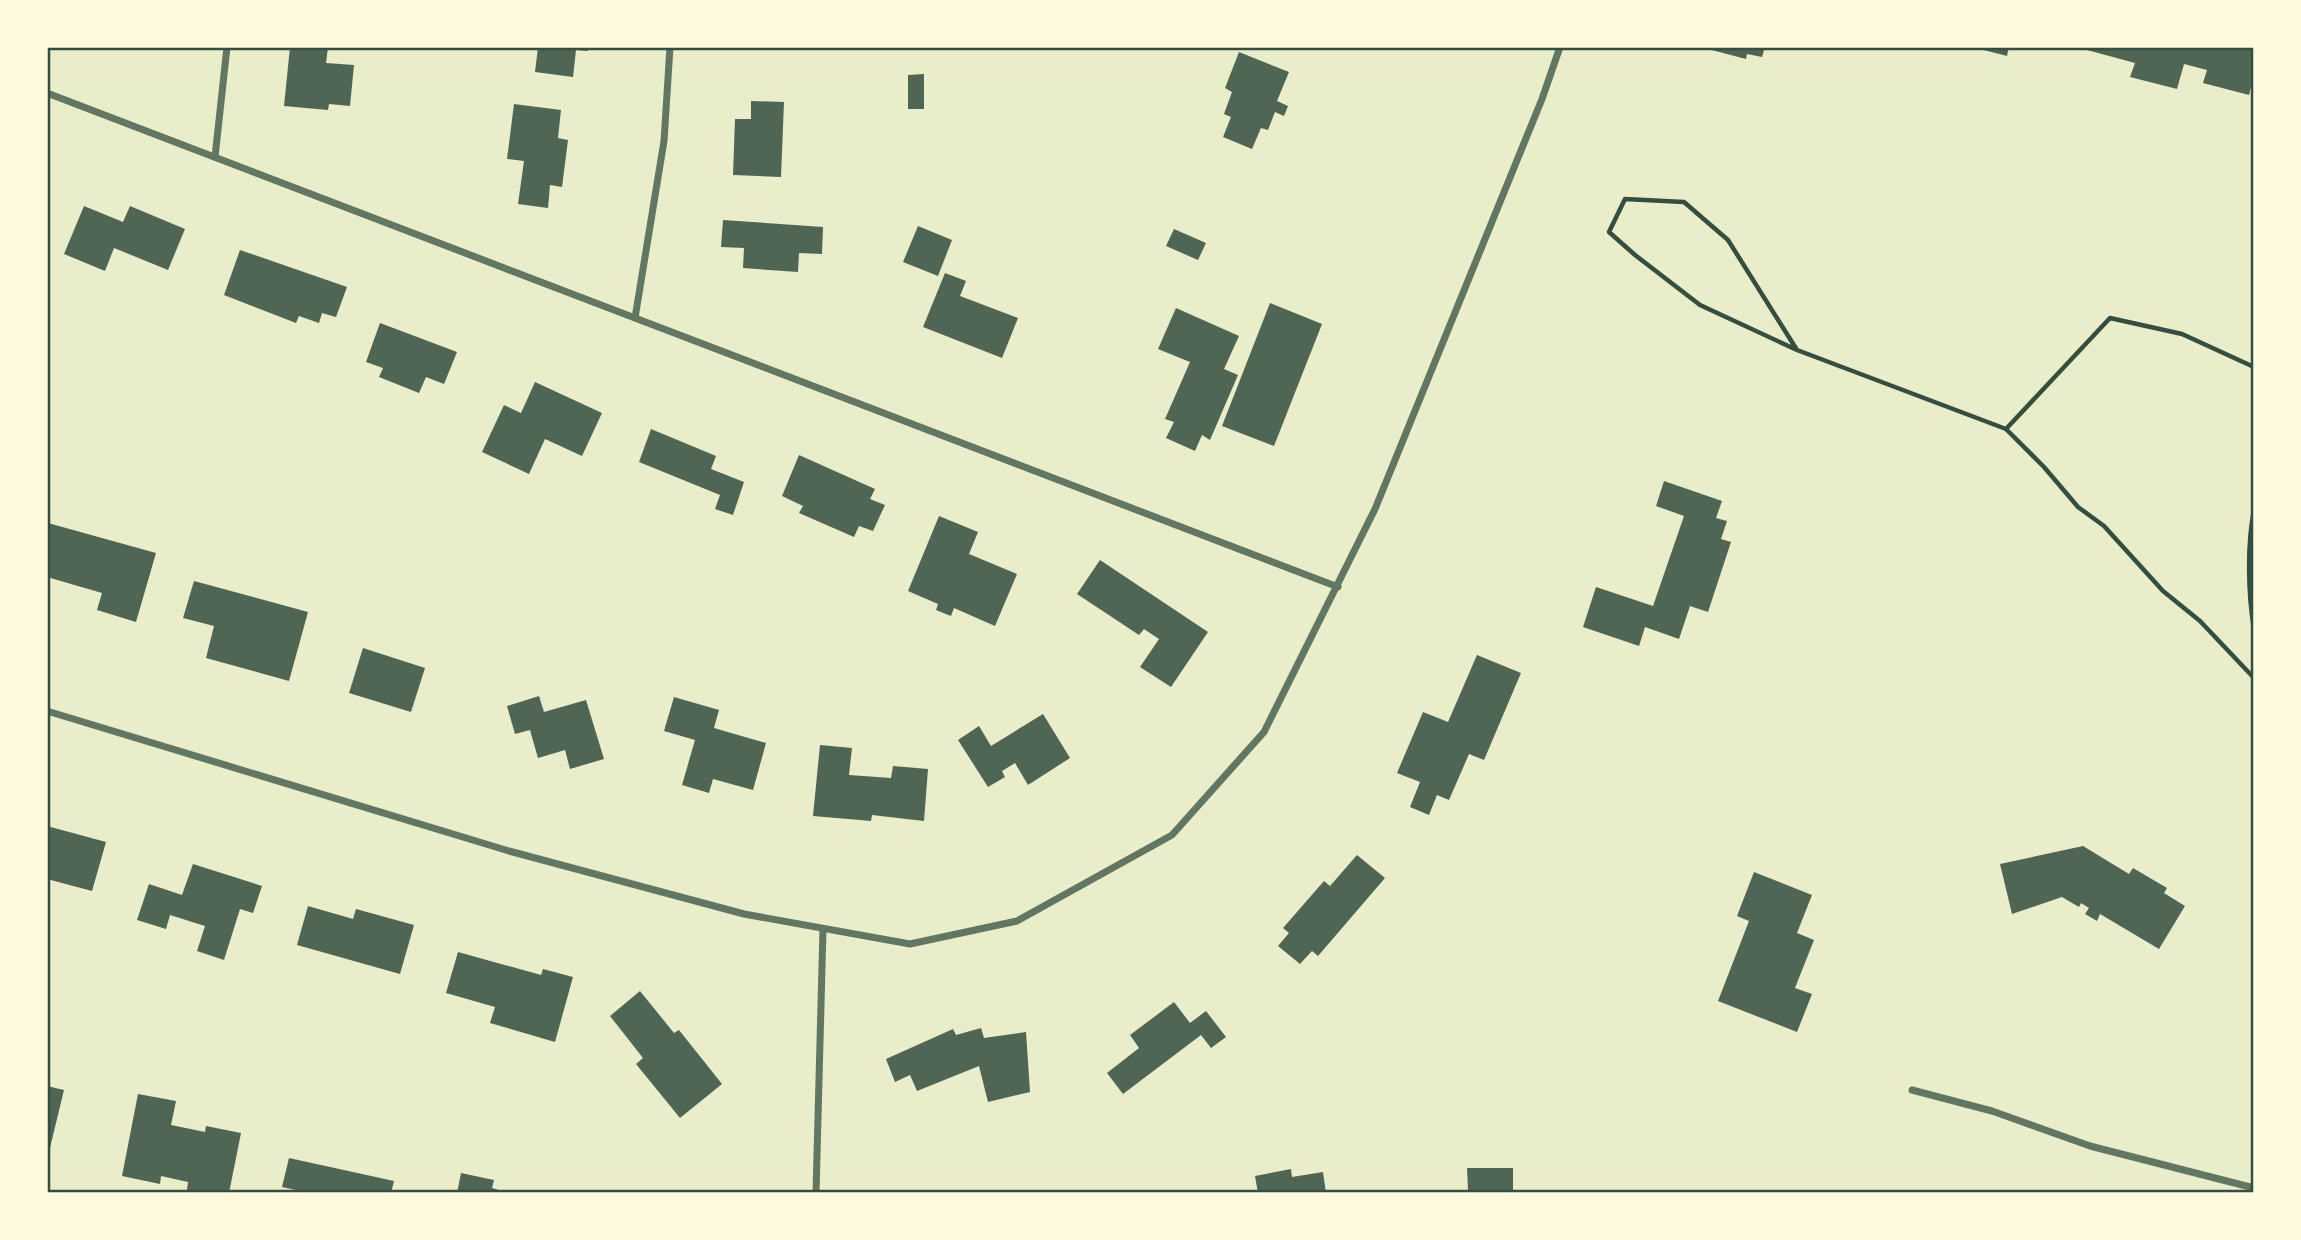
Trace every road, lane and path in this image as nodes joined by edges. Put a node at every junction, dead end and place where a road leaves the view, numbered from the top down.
1 (227, 47) edge
2 (670, 47) edge
3 (1560, 47) edge
4 (47, 93) edge
5 (215, 157) junction
6 (635, 318) junction
7 (1797, 350) junction
8 (2254, 368) edge
9 (2006, 429) junction
10 (2254, 510) edge
11 (1338, 587) junction
12 (2254, 629) edge
13 (2254, 678) edge
14 (47, 711) edge
15 (823, 929) junction
16 (1912, 1090) dead end
17 (2254, 1188) edge
18 (816, 1193) edge

1 - 5 street
2 - 6 street
3 - 11 street
4 - 5 street
5 - 6 street
6 - 11 street
7 - 7 path
7 - 9 path
8 - 9 path
9 - 13 path
10 - 12 path
11 - 15 street
14 - 15 street
15 - 18 street
16 - 17 street

